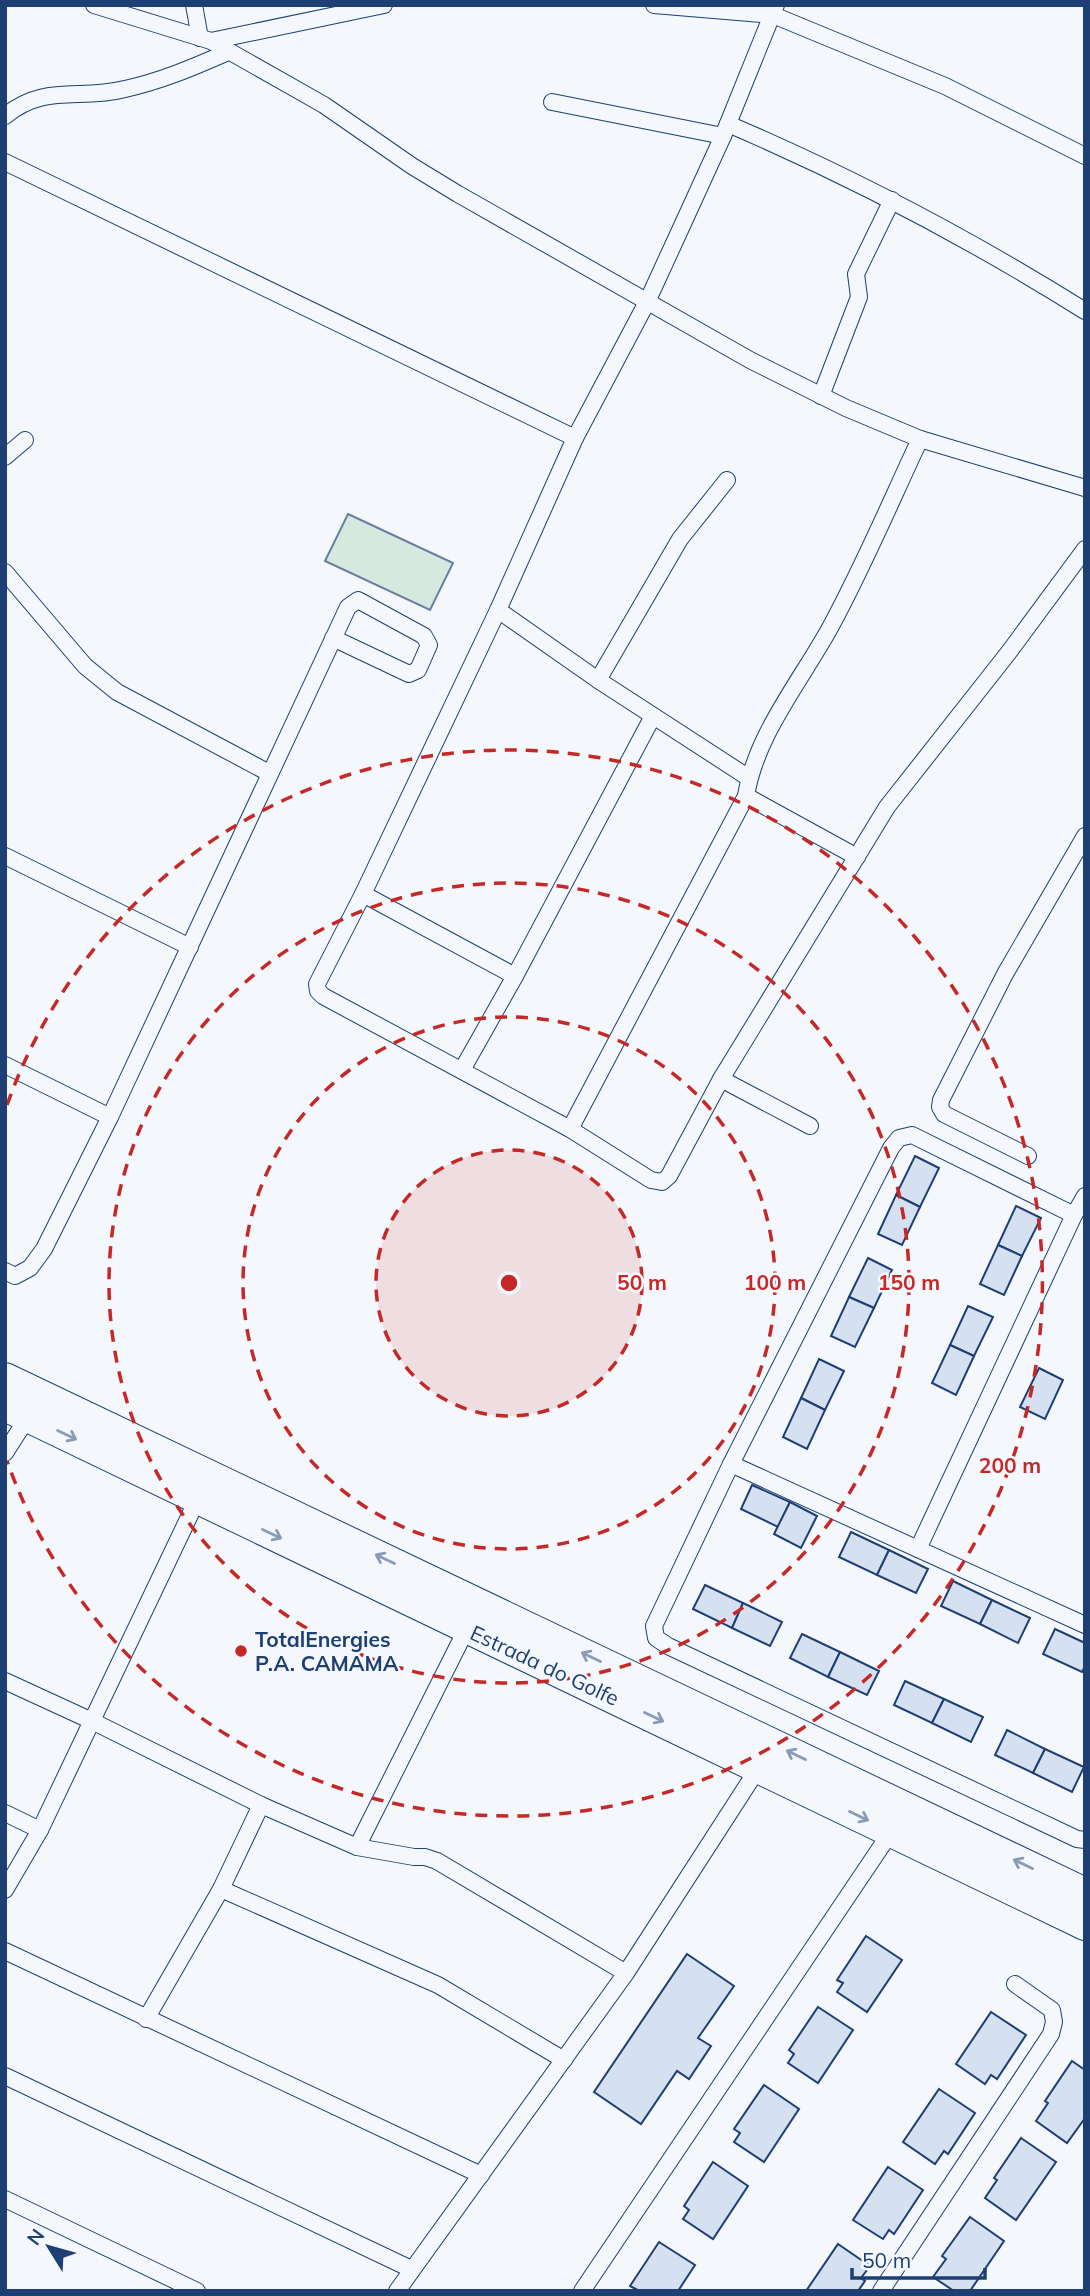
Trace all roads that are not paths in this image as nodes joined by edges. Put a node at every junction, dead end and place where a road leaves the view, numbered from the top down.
1 (94, 5) edge
2 (194, 5) edge
3 (384, 5) edge
4 (654, 5) edge
5 (775, 10) edge
6 (206, 40) junction
7 (228, 52) junction
8 (552, 102) dead end
9 (5, 116) edge
10 (725, 130) junction
11 (1085, 156) edge
12 (5, 162) edge
13 (892, 201) junction
14 (646, 302) junction
15 (1085, 311) edge
16 (821, 396) junction
17 (575, 438) junction
18 (920, 439) junction
19 (25, 440) dead end
20 (5, 457) edge
21 (727, 480) dead end
22 (1085, 488) edge
23 (1085, 549) edge
24 (5, 572) edge
25 (498, 610) junction
26 (333, 638) junction
27 (598, 680) junction
28 (653, 716) junction
29 (269, 773) junction
30 (749, 778) junction
31 (746, 796) junction
32 (1085, 836) edge
33 (5, 856) edge
34 (857, 857) junction
35 (363, 894) junction
36 (190, 947) junction
37 (515, 976) junction
38 (5, 1065) edge
39 (462, 1070) junction
40 (721, 1079) junction
41 (110, 1117) junction
42 (810, 1126) dead end
43 (570, 1129) junction
44 (1028, 1156) dead end
45 (1085, 1196) edge
46 (1074, 1215) junction
47 (5, 1271) edge
48 (5, 1378) edge
49 (17, 1411) edge
50 (5, 1453) edge
51 (732, 1464) junction
52 (198, 1498) junction
53 (918, 1549) junction
54 (1085, 1625) edge
55 (467, 1629) junction
56 (5, 1682) edge
57 (92, 1721) junction
58 (759, 1767) junction
59 (261, 1805) junction
60 (5, 1813) edge
61 (40, 1830) junction
62 (891, 1832) junction
63 (1085, 1840) edge
64 (357, 1847) junction
65 (222, 1889) junction
66 (5, 1890) edge
67 (1085, 1893) edge
68 (1085, 1925) edge
69 (5, 1951) edge
70 (626, 1973) junction
71 (1015, 1984) dead end
72 (146, 2019) junction
73 (564, 2060) junction
74 (5, 2076) edge
75 (481, 2175) junction
76 (5, 2199) edge
77 (411, 2269) junction
78 (197, 2291) edge
79 (397, 2291) edge
80 (582, 2291) edge
81 (881, 2291) edge

1 - 6 street
2 - 6 street
3 - 6 street
4 - 5 street
5 - 10 street
5 - 11 street
6 - 7 street
7 - 9 street
7 - 14 street
8 - 10 street
10 - 13 street
10 - 14 street
12 - 17 street
13 - 15 street
13 - 16 street
14 - 16 street
14 - 17 street
16 - 18 street
17 - 25 street
18 - 22 street
18 - 30 street
19 - 20 street
21 - 27 street
23 - 34 street
24 - 29 street
25 - 27 street
25 - 35 street
26 - 26 street
26 - 29 street
27 - 28 street
28 - 30 street
28 - 37 street
29 - 36 street
30 - 31 street
31 - 34 street
31 - 43 street
32 - 44 street
33 - 36 street
34 - 40 street
35 - 37 street
35 - 39 street
36 - 41 street
37 - 39 street
38 - 41 street
39 - 43 street
40 - 42 street
40 - 43 street
41 - 47 street
45 - 46 street
46 - 51 street
46 - 53 street
67 -> 48 highway, Estrada do Golfe
49 - 50 street
49 -> 52 highway, Estrada do Golfe
51 - 53 street
51 - 63 street
52 -> 55 highway, Estrada do Golfe
52 - 57 street
53 - 54 street
55 -> 58 highway, Estrada do Golfe
55 - 64 street
56 - 57 street
57 - 59 street
57 - 61 street
58 -> 62 highway, Estrada do Golfe
58 - 70 street
59 - 64 street
59 - 65 street
60 - 61 street
61 - 66 street
62 - 68 highway, Estrada do Golfe
62 - 80 street
64 - 70 street
65 - 72 street
65 - 73 street
69 - 72 street
70 - 73 street
71 - 81 street
72 - 75 street
73 - 75 street
74 - 77 street
75 - 77 street
76 - 78 street
77 - 79 street

